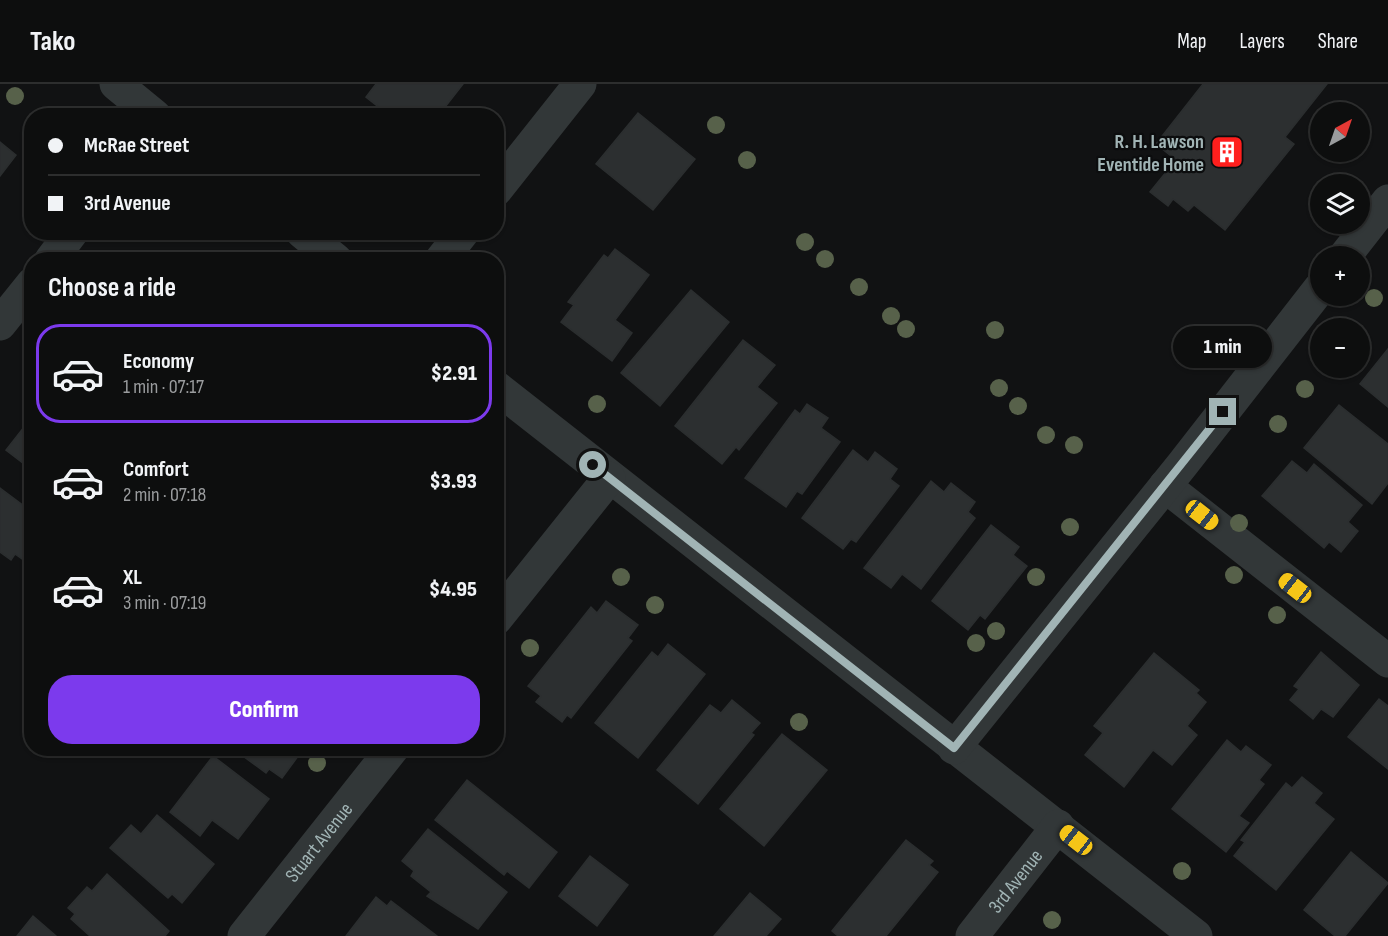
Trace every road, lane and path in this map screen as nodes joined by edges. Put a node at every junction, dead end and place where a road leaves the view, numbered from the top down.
1 (116, 84) edge
2 (580, 84) edge
3 (145, 108) edge
4 (504, 180) edge
5 (1388, 201) edge
6 (312, 240) edge
7 (457, 240) edge
8 (1353, 246) edge
9 (326, 252) edge
10 (447, 252) edge
11 (24, 294) edge
12 (1310, 301) edge
13 (0, 324) edge
14 (504, 393) edge
15 (609, 478) junction
16 (1165, 486) junction
17 (504, 609) edge
18 (1388, 661) edge
19 (954, 748) junction
20 (387, 756) edge
21 (1058, 826) junction
22 (244, 936) edge
23 (972, 936) edge
24 (1196, 936) edge

1 - 3 street
2 - 4 street
5 - 8 street
6 - 9 street
7 - 10 street
11 - 13 street
12 - 16 street
14 - 15 street
15 - 17 street
15 - 19 street
16 - 18 street
16 - 19 street
19 - 21 street
20 - 22 street, Stuart Avenue
21 - 23 street, 3rd Avenue
21 - 24 street

